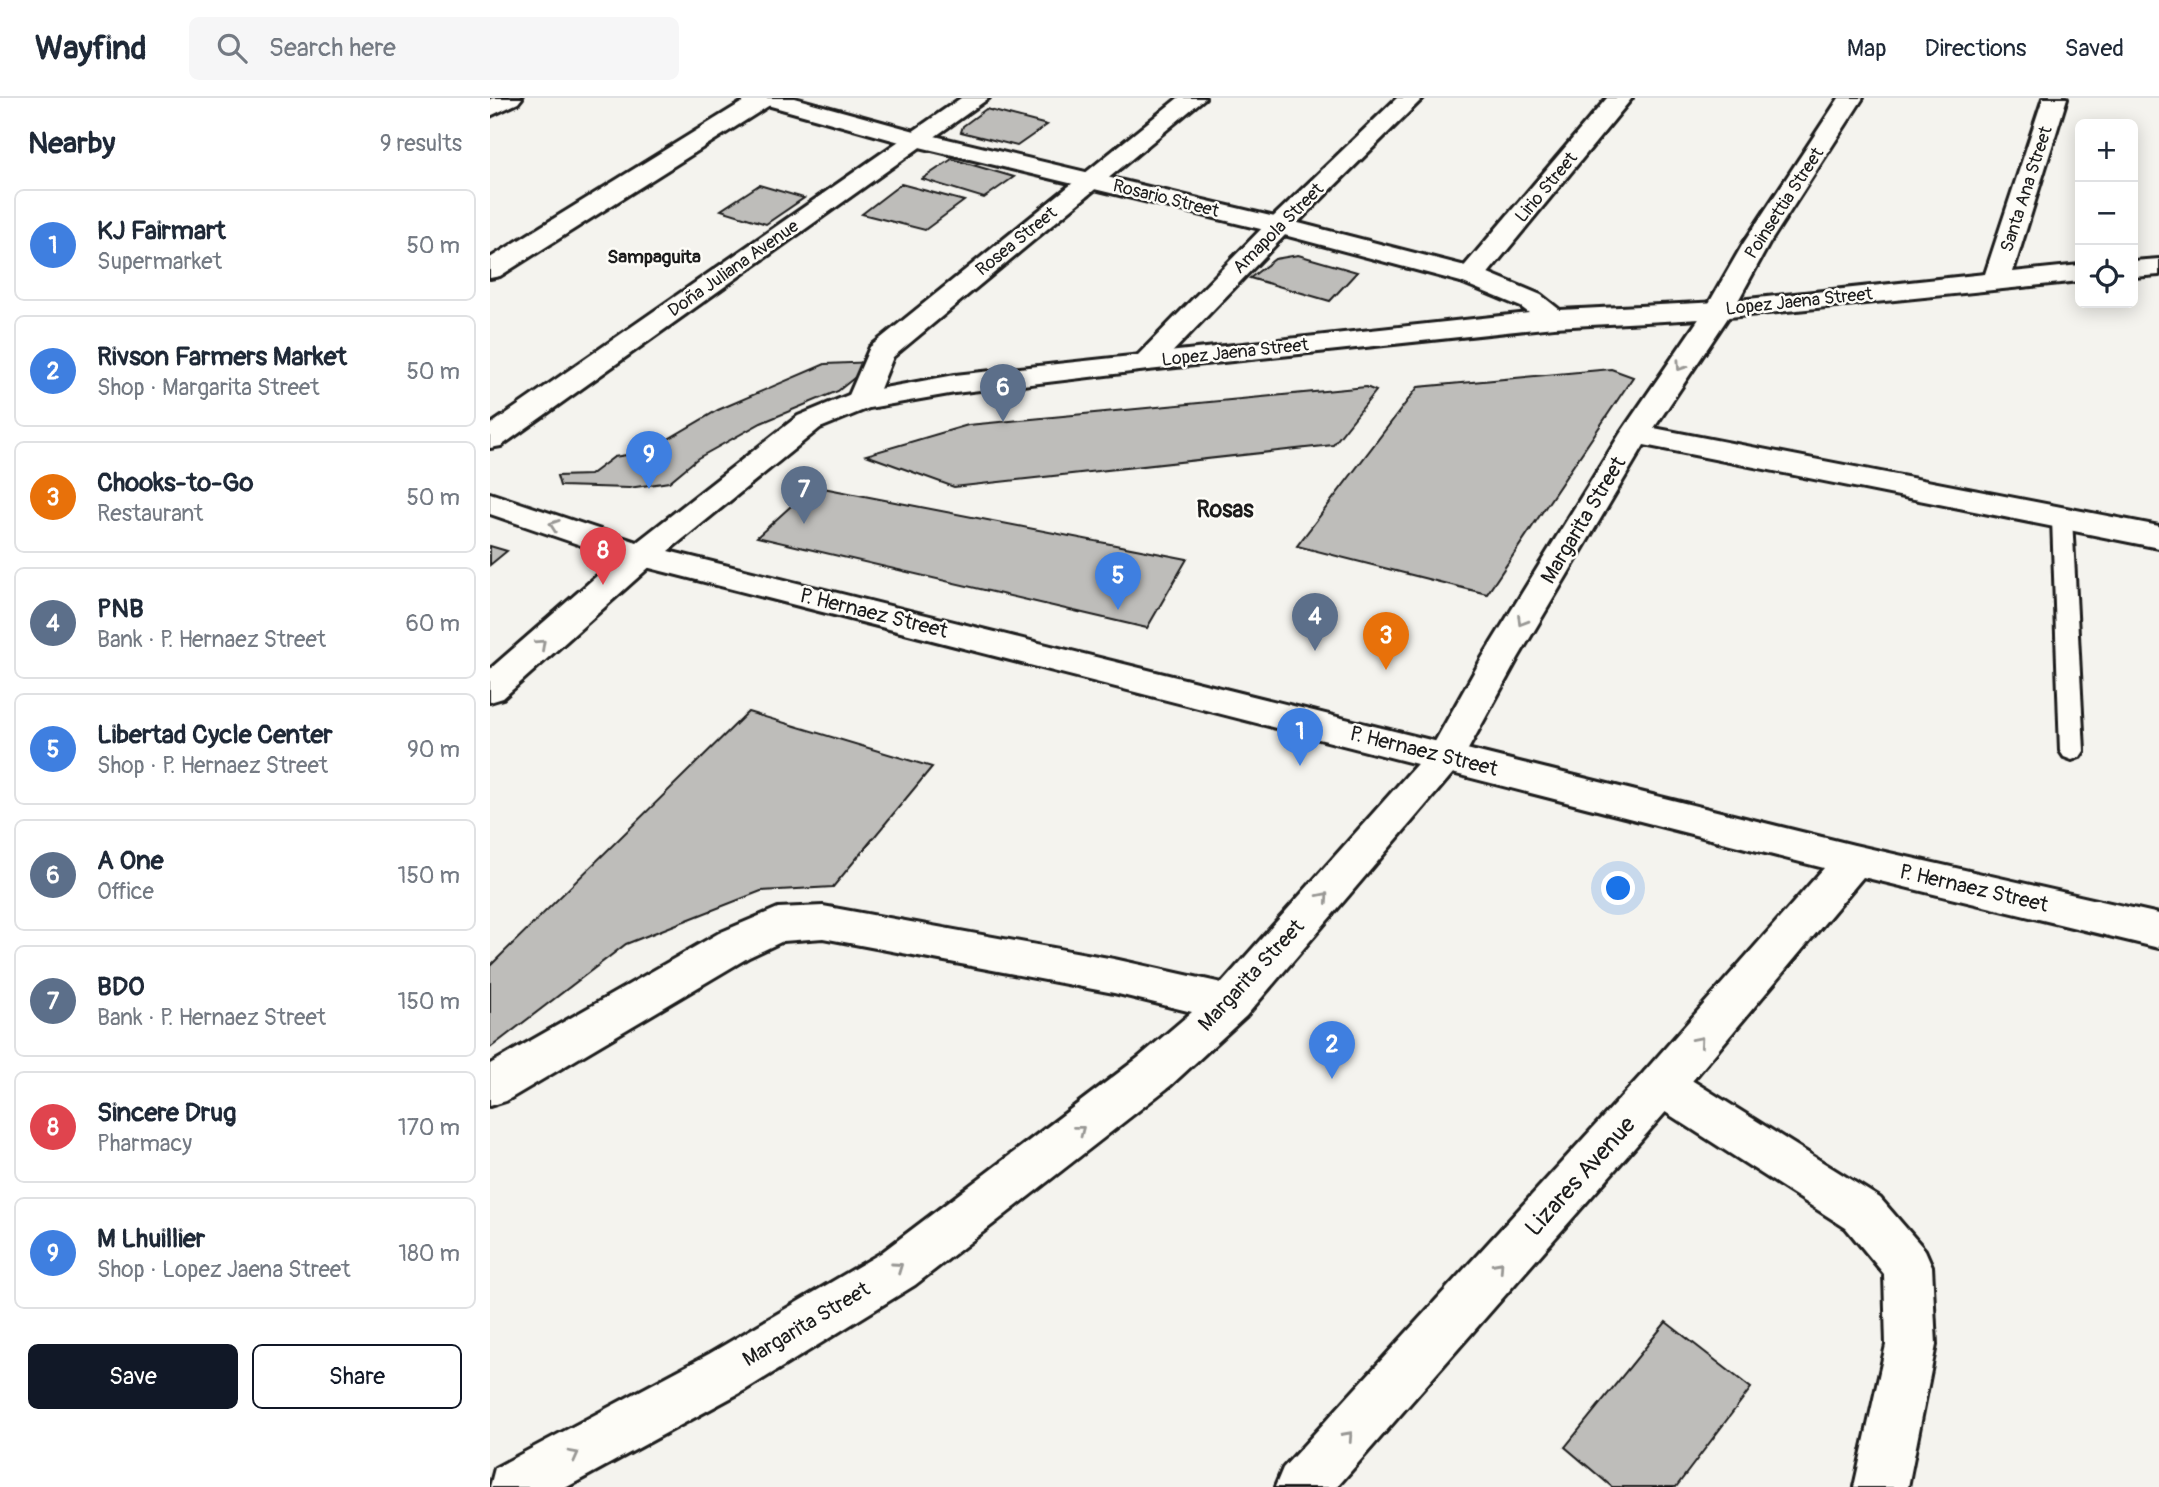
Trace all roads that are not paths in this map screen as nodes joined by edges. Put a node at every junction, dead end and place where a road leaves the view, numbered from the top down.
1 (510, 98) edge
2 (767, 98) edge
3 (977, 98) edge
4 (1193, 98) edge
5 (1411, 98) edge
6 (1620, 98) edge
7 (1851, 98) edge
8 (2055, 98) edge
9 (490, 108) edge
10 (916, 139) junction
11 (1090, 180) junction
12 (1279, 226) junction
13 (2159, 267) edge
14 (2138, 269) edge
15 (490, 270) edge
16 (2075, 274) edge
17 (1471, 276) junction
18 (1997, 280) junction
19 (1720, 310) junction
20 (1554, 320) junction
21 (1148, 361) junction
22 (862, 400) junction
23 (1635, 434) junction
24 (490, 439) edge
25 (490, 503) edge
26 (2062, 518) junction
27 (2159, 537) edge
28 (642, 555) junction
29 (490, 689) edge
30 (2073, 751) dead end
31 (1446, 756) junction
32 (1854, 860) junction
33 (2159, 931) edge
34 (1231, 1003) junction
35 (1661, 1085) junction
36 (490, 1087) edge
37 (514, 1487) edge
38 (1302, 1487) edge
39 (1881, 1487) edge

1 - 9 street
2 - 10 street, Rosario Street
2 - 15 street
3 - 10 street, Doña Juliana Avenue
4 - 11 street, Rosea Street
5 - 12 street, Amapola Street
6 - 17 street, Lirio Street
7 - 19 street, Poinsettia Street
8 - 18 street, Santa Ana Street
10 - 11 street, Rosario Street
10 - 24 street, Doña Juliana Avenue
11 - 12 street, Rosario Street
11 - 22 street, Rosea Street
12 - 17 street, Rosario Street
12 - 21 street, Amapola Street
13 - 14 street
16 - 18 street, Lopez Jaena Street
17 - 20 street, Rosario Street
18 - 19 street, Lopez Jaena Street
19 - 20 street, Lopez Jaena Street
19 -> 23 street, Margarita Street
20 - 21 street, Lopez Jaena Street
21 - 22 street, Lopez Jaena Street
22 - 28 street, Lopez Jaena Street
23 - 26 street
23 -> 31 street, Margarita Street
28 -> 25 street, P. Hernaez Street
26 - 27 street
26 - 30 lane
29 -> 28 street, Lopez Jaena Street
28 - 31 street, P. Hernaez Street
31 - 32 street, P. Hernaez Street
34 -> 31 street, Margarita Street
32 - 33 street, P. Hernaez Street
35 -> 32 street, Lizares Avenue
34 - 36 street
37 -> 34 street, Margarita Street
38 -> 35 street, Lizares Avenue
35 - 39 street

